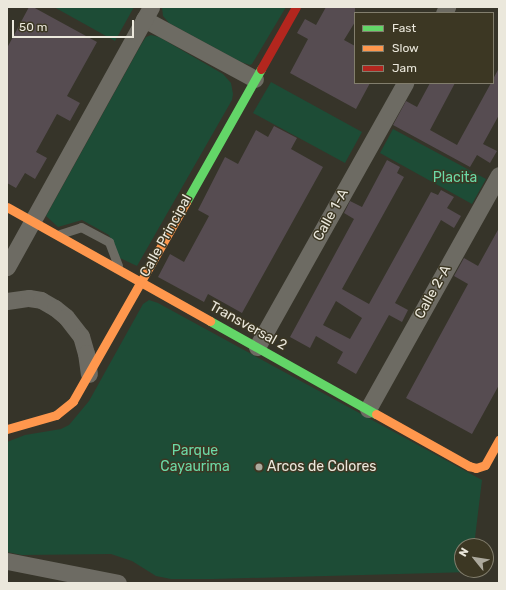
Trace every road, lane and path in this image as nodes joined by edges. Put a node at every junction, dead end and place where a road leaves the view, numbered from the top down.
1 (296, 7) edge
2 (148, 13) edge
3 (255, 79) junction
4 (404, 84) edge
5 (499, 175) edge
6 (7, 207) edge
7 (32, 221) junction
8 (57, 235) junction
9 (7, 267) edge
10 (120, 270) junction
11 (140, 282) junction
12 (7, 302) edge
13 (257, 347) junction
14 (89, 374) junction
15 (368, 409) junction
16 (7, 429) edge
17 (499, 440) edge
18 (7, 561) edge
19 (118, 583) edge

1 - 3 street, Calle Principal
2 - 3 street
2 - 7 street
3 - 11 street, Calle Principal
4 - 13 street, Calle 1-A
5 - 15 street, Calle 2-A
6 - 7 street, Transversal 2
7 - 8 street, Transversal 2
7 - 9 street
8 - 10 street, Transversal 2
8 - 10 lane
10 - 11 street, Transversal 2
11 - 13 street, Transversal 2
11 - 14 street, Calle Principal
12 - 14 street
13 - 15 street, Transversal 2
14 - 16 street, Calle Principal
15 - 17 street, Transversal 2
18 - 19 street

